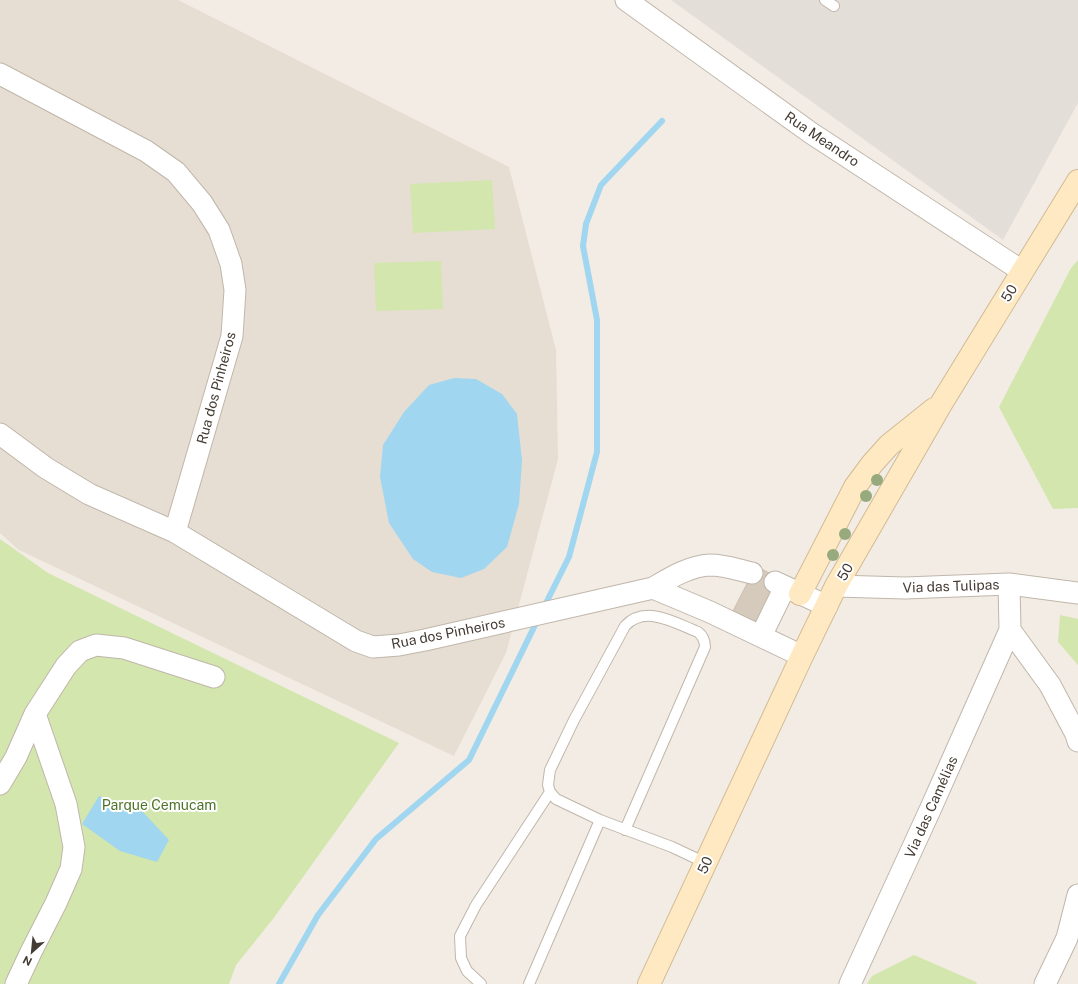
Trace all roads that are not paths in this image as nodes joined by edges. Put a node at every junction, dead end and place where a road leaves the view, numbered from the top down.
1 (626, 0) edge
2 (825, 0) edge
3 (834, 6) dead end
4 (0, 74) edge
5 (1078, 181) edge
6 (1022, 271) junction
7 (941, 404) junction
8 (0, 434) edge
9 (175, 532) junction
10 (752, 573) dead end
11 (1009, 584) junction
12 (836, 586) junction
13 (653, 588) junction
14 (787, 588) junction
15 (1078, 593) edge
16 (827, 606) junction
17 (1010, 630) junction
18 (761, 636) junction
19 (802, 656) junction
20 (214, 677) dead end
21 (35, 714) junction
22 (1078, 741) edge
23 (0, 784) edge
24 (550, 792) junction
25 (600, 820) junction
26 (625, 830) junction
27 (706, 863) junction
28 (1078, 895) edge
29 (1072, 938) edge
30 (16, 984) edge
31 (481, 984) edge
32 (529, 984) edge
33 (649, 984) edge
34 (850, 984) edge
35 (1045, 984) edge

1 - 6 street, Rua Meandro
2 - 3 lane
4 - 9 street, Rua dos Pinheiros
5 - 6 main road, 50
6 - 7 main road, 50
7 - 12 main road, 50
7 - 14 main road
8 - 9 street, Rua dos Pinheiros
9 - 13 street, Rua dos Pinheiros
10 - 13 street, Rua dos Pinheiros
11 - 12 street, Via das Tulipas
11 - 15 street
11 - 17 street, Via das Tulipas
12 - 16 main road, 50
13 - 18 street
14 - 16 street
14 - 18 street
16 - 19 main road, 50
17 - 22 street
17 - 34 street, Via das Camélias
18 - 19 street
19 - 27 main road, 50
20 - 21 street
21 - 23 street
21 - 30 street
24 - 25 lane
24 - 26 lane
24 - 31 lane
25 - 26 lane
25 - 32 lane
26 - 27 lane
27 - 33 main road, 50
28 - 29 street
29 - 35 street

